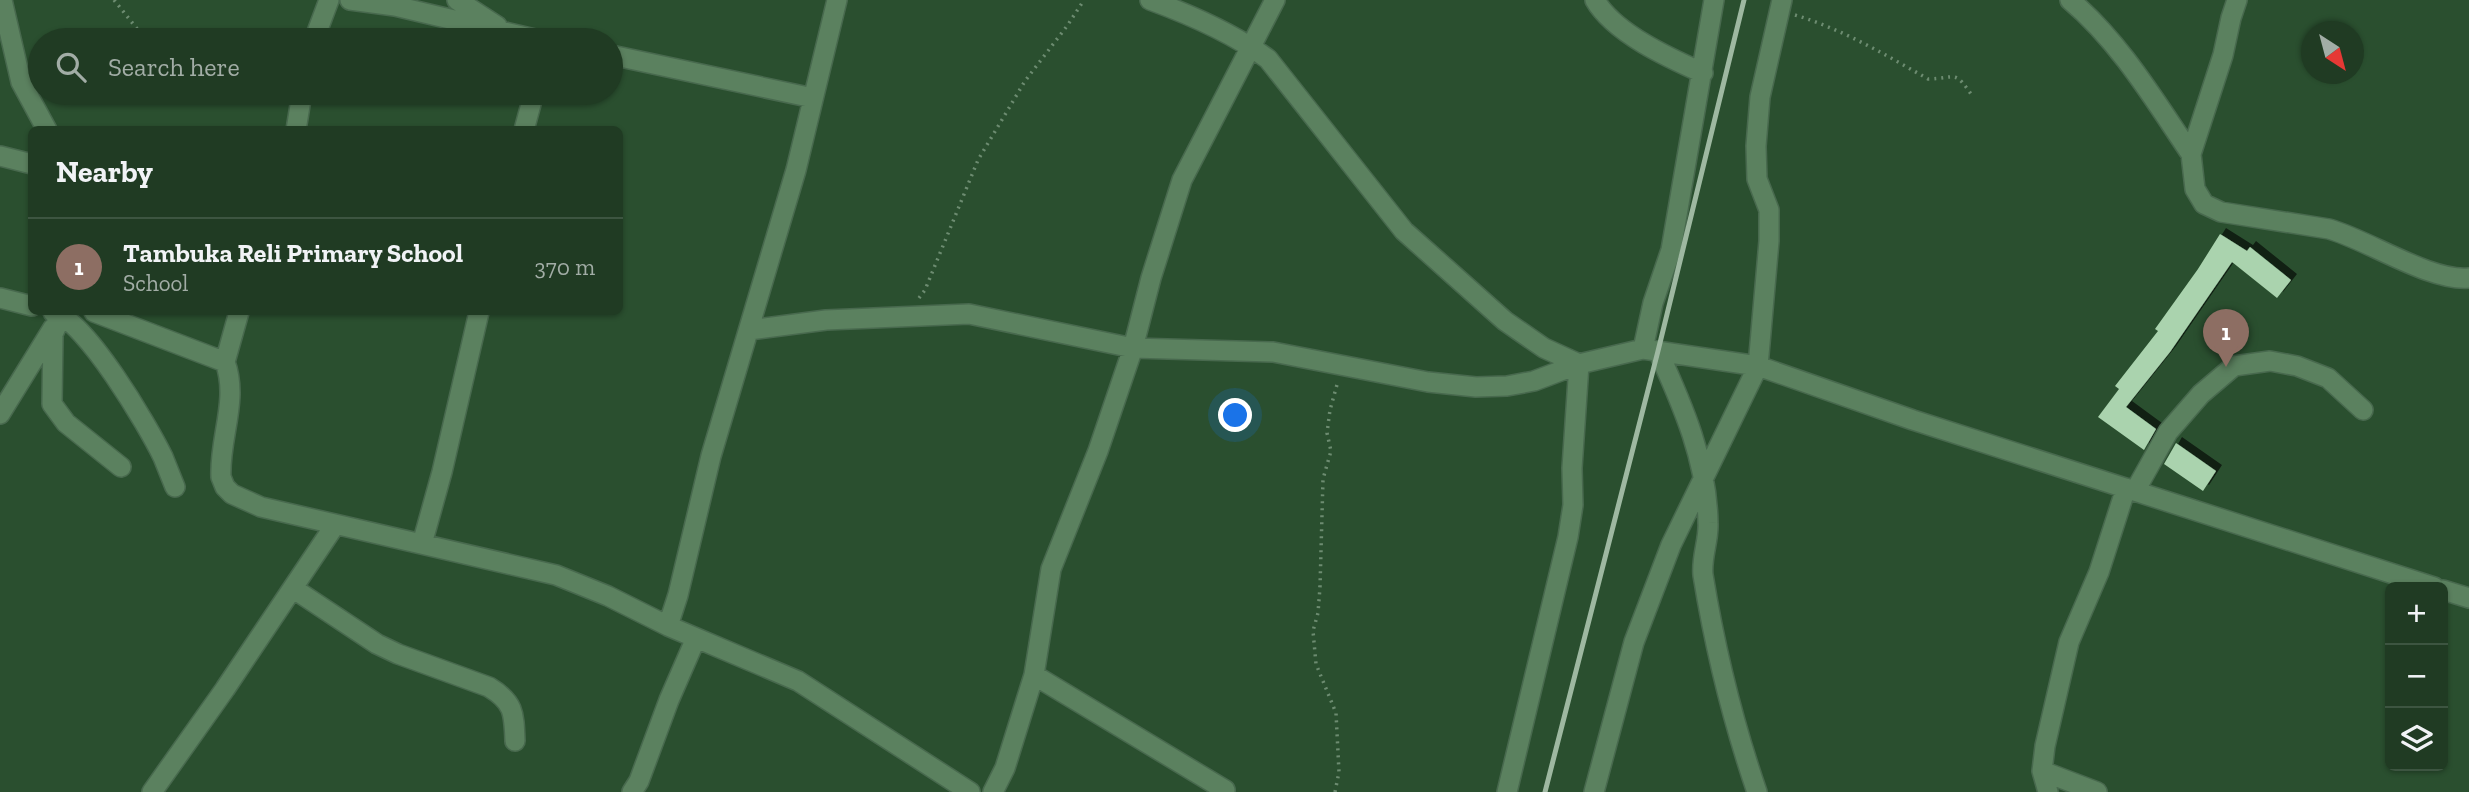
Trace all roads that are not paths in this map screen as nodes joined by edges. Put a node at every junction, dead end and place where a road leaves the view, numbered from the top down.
1 (2, 0) edge
2 (329, 0) edge
3 (350, 0) edge
4 (457, 0) edge
5 (837, 0) edge
6 (1150, 0) edge
7 (1275, 0) edge
8 (1595, 0) edge
9 (1714, 0) edge
10 (2070, 0) edge
11 (2237, 0) edge
12 (1780, 6) edge
13 (318, 28) edge
14 (484, 28) edge
15 (499, 28) edge
16 (1250, 46) junction
17 (623, 58) edge
18 (1703, 73) junction
19 (28, 96) edge
20 (813, 98) junction
21 (33, 105) edge
22 (300, 105) edge
23 (531, 105) edge
24 (45, 126) edge
25 (297, 126) edge
26 (525, 126) edge
27 (2191, 154) junction
28 (0, 156) edge
29 (28, 163) edge
30 (2469, 278) edge
31 (0, 298) edge
32 (28, 305) edge
33 (57, 315) edge
34 (58, 315) edge
35 (62, 315) edge
36 (102, 315) edge
37 (238, 315) edge
38 (478, 315) edge
39 (749, 330) junction
40 (1133, 348) junction
41 (1650, 350) junction
42 (225, 362) junction
43 (1579, 364) junction
44 (1758, 366) junction
45 (2363, 410) dead end
46 (0, 414) edge
47 (121, 467) dead end
48 (1704, 476) junction
49 (175, 487) dead end
50 (2130, 490) junction
51 (335, 525) junction
52 (422, 544) junction
53 (2418, 582) edge
54 (294, 589) junction
55 (2448, 592) edge
56 (2469, 598) edge
57 (668, 626) junction
58 (696, 638) junction
59 (1034, 675) junction
60 (515, 741) dead end
61 (2042, 771) junction
62 (1225, 790) edge
63 (152, 792) edge
64 (632, 792) edge
65 (970, 792) edge
66 (993, 792) edge
67 (1507, 792) edge
68 (1594, 792) edge
69 (1758, 792) edge
70 (2048, 792) edge
71 (2097, 792) edge

1 - 19 street
2 - 13 street
3 - 14 street
4 - 15 street
5 - 20 street
6 - 16 street
7 - 16 street
8 - 18 street
9 - 18 street
10 - 27 street
11 - 27 street
12 - 44 street
16 - 40 street
16 - 43 street
17 - 20 street
18 - 41 street
20 - 39 street
21 - 24 street
22 - 25 street
23 - 26 street
27 - 30 street
28 - 29 street
31 - 32 street
33 - 46 street
34 - 47 street
35 - 49 street
36 - 42 street
37 - 42 street
38 - 52 street
39 - 40 street
39 - 57 street
40 - 43 street
40 - 59 street
41 - 43 street
41 - 44 street
41 - 48 street
42 - 51 street
43 - 67 street
44 - 48 street
44 - 50 street
45 - 50 street
48 - 68 street
48 - 69 street
50 - 53 street
50 - 61 street
51 - 52 street
51 - 54 street
52 - 57 street
54 - 60 street
54 - 63 street
55 - 56 street
57 - 58 street
58 - 64 street
58 - 65 street
59 - 62 street
59 - 66 street
61 - 70 street
61 - 71 street

